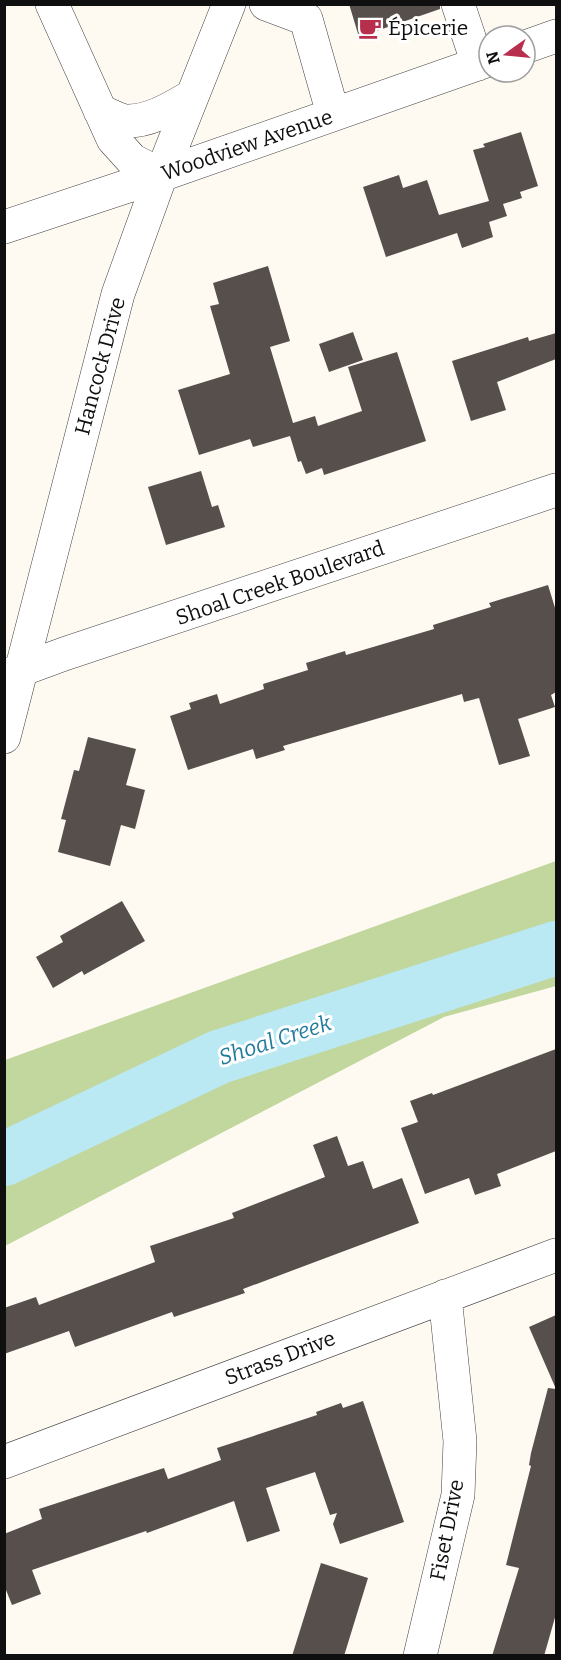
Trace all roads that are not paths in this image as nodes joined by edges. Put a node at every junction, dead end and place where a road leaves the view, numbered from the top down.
1 (52, 4) edge
2 (229, 4) edge
3 (266, 4) edge
4 (458, 4) edge
5 (556, 36) edge
6 (537, 43) edge
7 (477, 46) edge
8 (477, 64) edge
9 (192, 96) junction
10 (100, 111) junction
11 (333, 114) junction
12 (160, 175) junction
13 (4, 227) edge
14 (556, 490) edge
15 (14, 672) edge
16 (4, 737) edge
17 (556, 1255) edge
18 (445, 1296) junction
19 (4, 1462) edge
20 (420, 1656) edge

1 - 10 street
2 - 9 street, Hancock Drive
3 - 11 street
4 - 7 street
5 - 6 street
8 - 11 street, Woodview Avenue
9 - 10 street
9 - 12 street, Hancock Drive
10 - 12 street
11 - 12 street, Woodview Avenue
12 - 13 street, Woodview Avenue
12 - 15 street, Hancock Drive
14 - 15 street, Shoal Creek Boulevard
15 - 16 street, Hancock Drive
17 - 18 street, Strass Drive
18 - 19 street, Strass Drive
18 - 20 street, Fiset Drive

